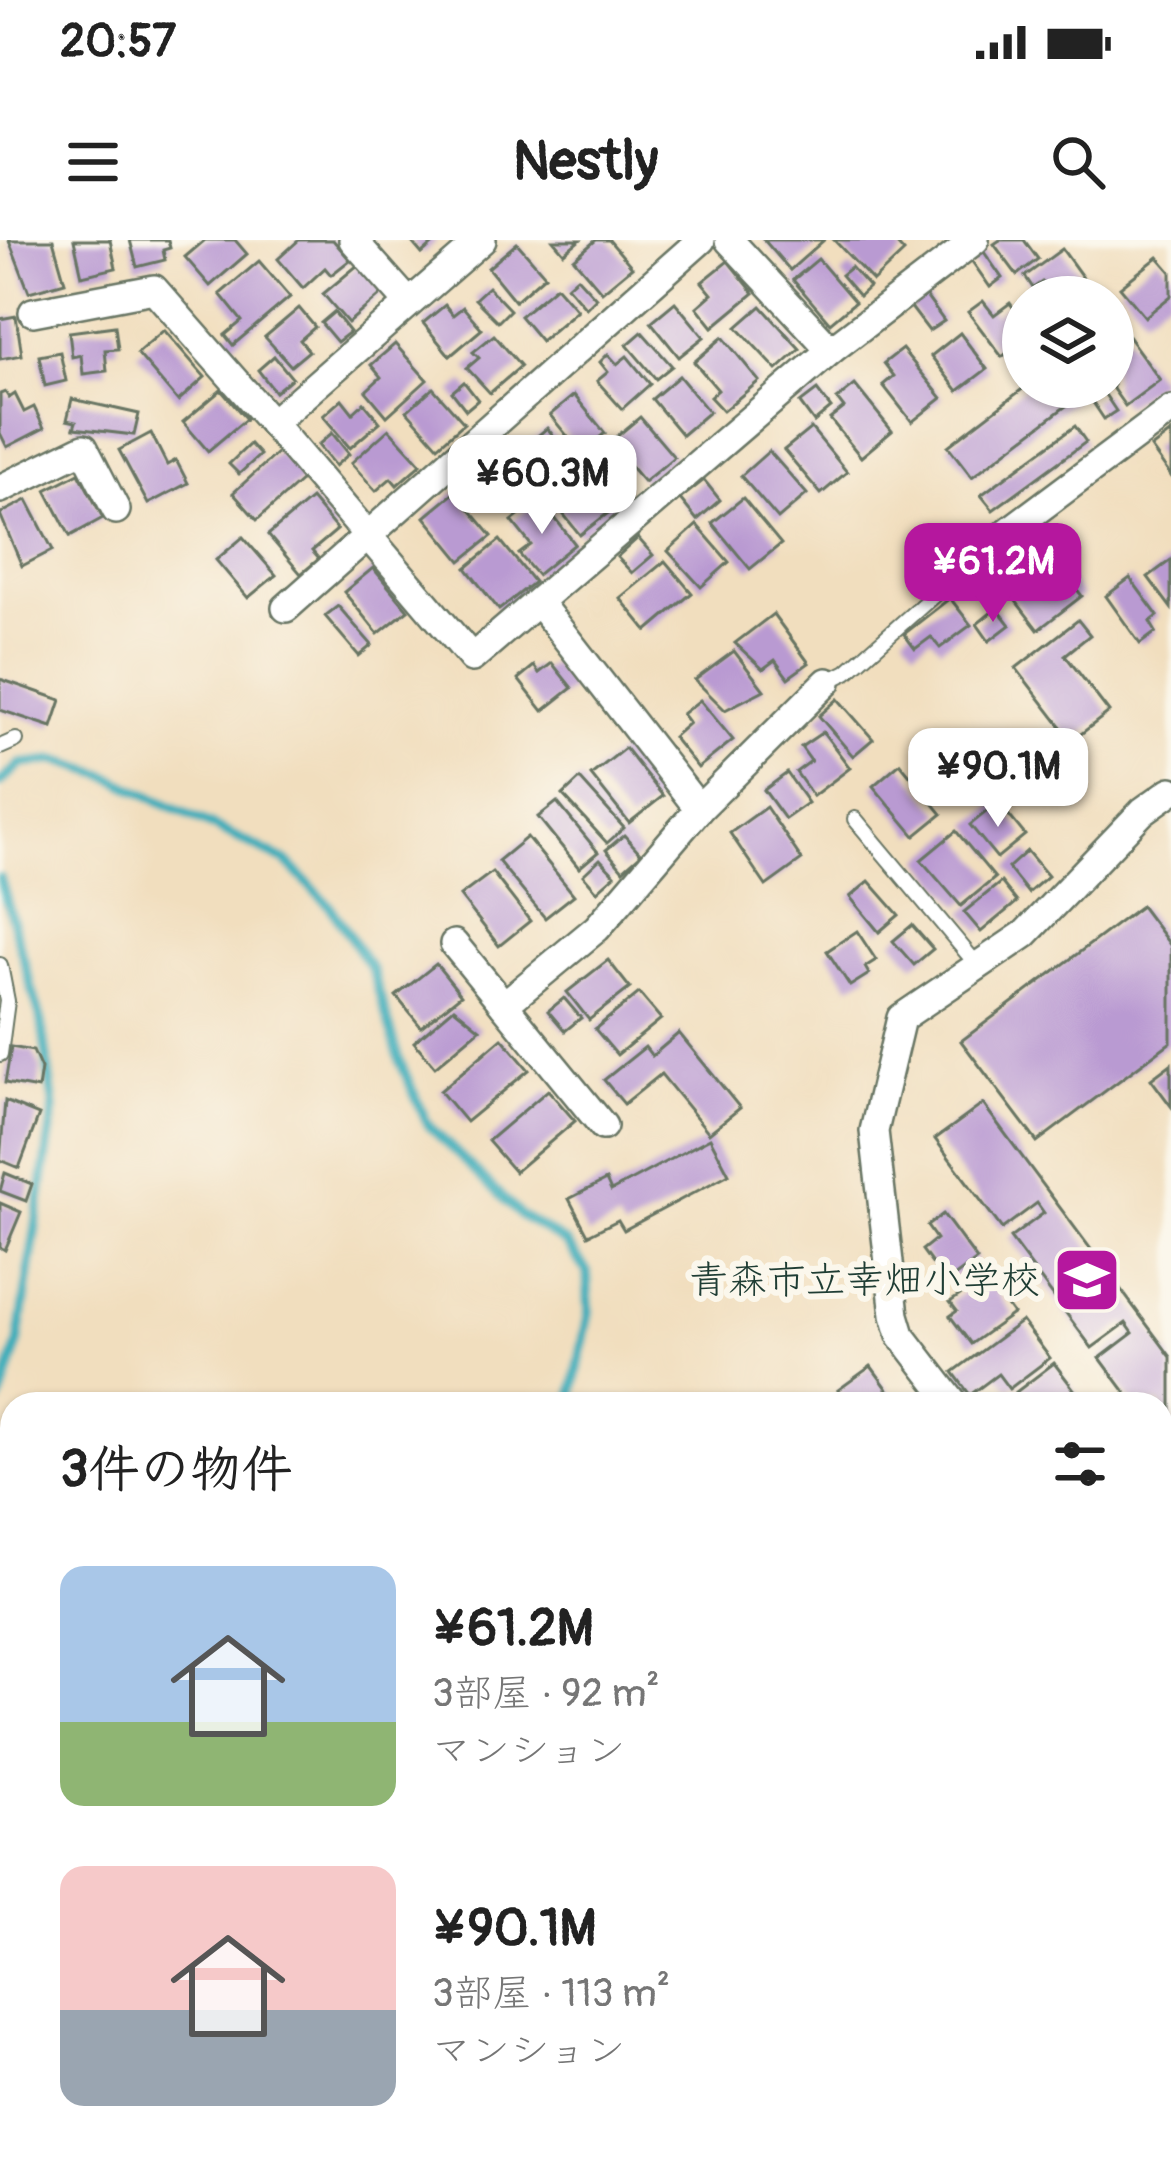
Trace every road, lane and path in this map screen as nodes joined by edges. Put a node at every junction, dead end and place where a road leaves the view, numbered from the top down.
1 (353, 240) edge
2 (482, 240) edge
3 (701, 240) edge
4 (729, 240) edge
5 (975, 240) edge
6 (408, 302) junction
7 (33, 312) dead end
8 (831, 350) junction
9 (1171, 410) edge
10 (272, 423) junction
11 (0, 488) edge
12 (116, 510) dead end
13 (369, 537) junction
14 (988, 546) joint
15 (538, 602) junction
16 (286, 608) dead end
17 (826, 682) joint
18 (16, 740) dead end
19 (0, 747) edge
20 (1171, 791) edge
21 (699, 809) junction
22 (855, 819) dead end
23 (454, 944) dead end
24 (0, 965) edge
25 (978, 966) junction
26 (504, 1005) junction
27 (0, 1054) edge
28 (603, 1126) dead end
29 (944, 1392) edge

1 - 6 street
2 - 6 street
3 - 13 street
4 - 8 street
5 - 8 street
6 - 10 street
7 - 10 street
8 - 15 street
9 - 14 street
10 - 13 street
11 - 12 street
13 - 15 street
13 - 16 street
14 - 17 lane
15 - 21 street
17 - 21 street
18 - 19 lane
20 - 25 street
21 - 26 street
22 - 25 lane
23 - 26 street
24 - 27 lane
25 - 29 street
26 - 28 street

